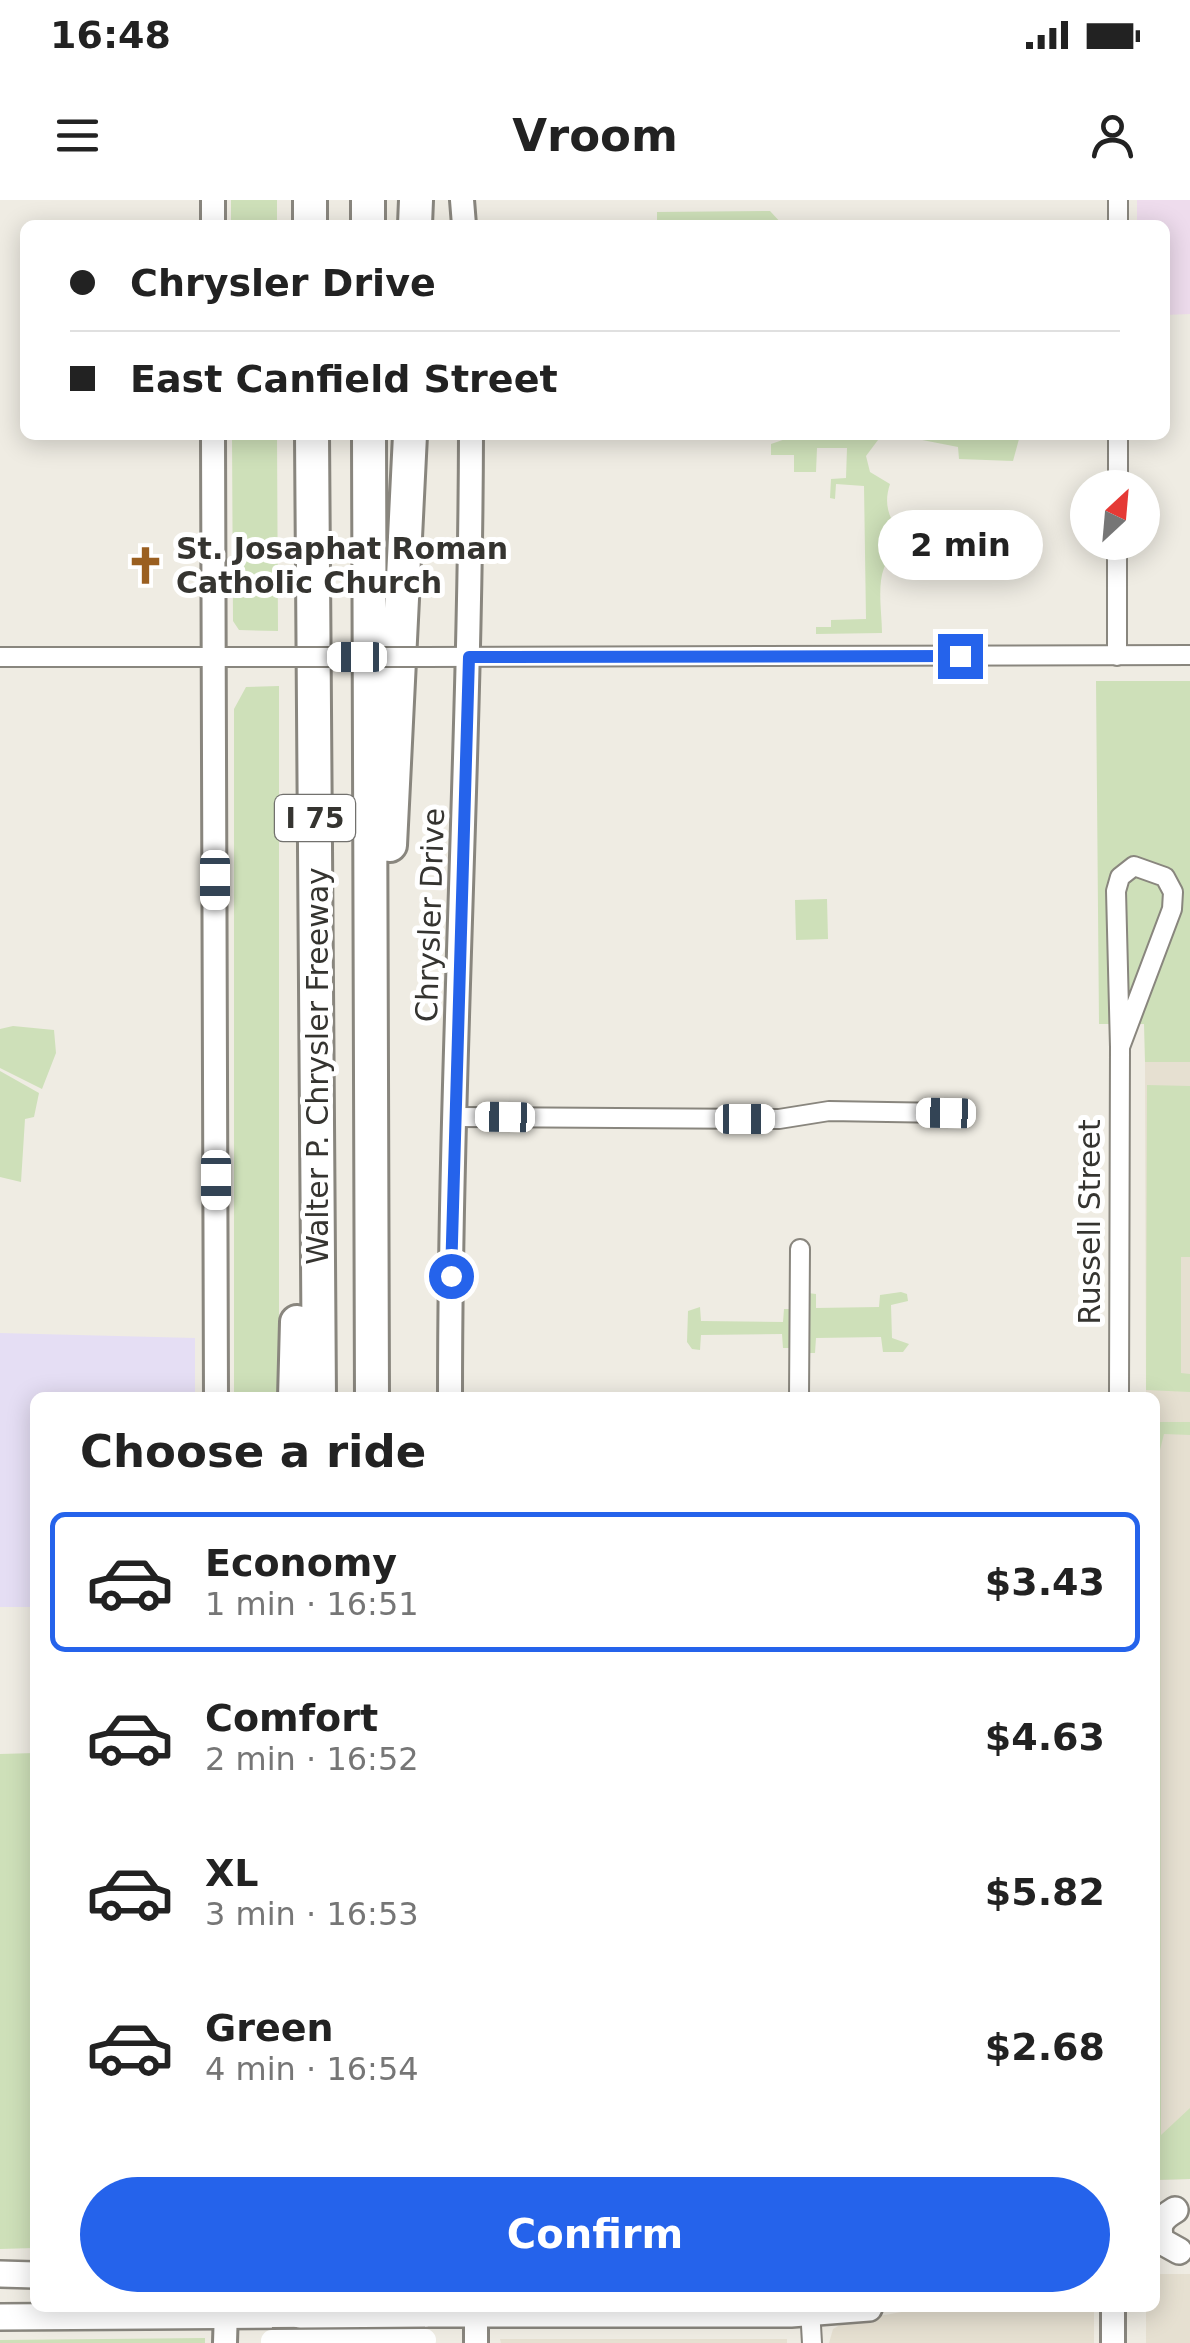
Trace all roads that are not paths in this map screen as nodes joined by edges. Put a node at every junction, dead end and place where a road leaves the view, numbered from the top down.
1 (213, 440) edge
2 (312, 440) edge
3 (369, 440) edge
4 (410, 440) edge
5 (471, 440) edge
6 (1118, 440) edge
7 (1118, 470) edge
8 (1117, 560) edge
9 (214, 656) junction
10 (1118, 656) junction
11 (1190, 656) edge
12 (0, 657) edge
13 (469, 657) junction
14 (370, 947) junction
15 (1120, 1047) junction
16 (946, 1113) dead end
17 (453, 1116) junction
18 (319, 1202) junction
19 (800, 1249) dead end
20 (216, 1392) edge
21 (295, 1392) edge
22 (319, 1392) edge
23 (372, 1392) edge
24 (450, 1392) edge
25 (799, 1392) edge
26 (1120, 1392) edge
27 (0, 2274) edge
28 (30, 2274) edge
29 (188, 2312) edge
30 (226, 2312) edge
31 (320, 2312) edge
32 (377, 2312) edge
33 (450, 2312) edge
34 (476, 2312) edge
35 (811, 2312) edge
36 (1114, 2312) edge
37 (0, 2317) edge
38 (268, 2333) edge
39 (433, 2341) edge
40 (225, 2343) edge
41 (320, 2343) edge
42 (377, 2343) edge
43 (476, 2343) edge
44 (812, 2343) edge
45 (1113, 2343) edge

1 - 9 street
2 - 18 highway, Walter P. Chrysler Freeway / I 75
3 - 14 highway, Walter P. Chrysler Freeway / I 75
4 - 14 highway
5 - 13 street, Chrysler Drive
6 - 7 street
8 - 10 street
9 - 12 street
9 - 13 street, bridge
9 - 20 street
10 - 11 street
10 - 13 street
13 - 17 street, Chrysler Drive
14 - 23 highway, Walter P. Chrysler Freeway / I 75
15 - 15 street, Russell Street
15 - 26 street, Russell Street
16 - 17 street
17 - 24 street, Chrysler Drive
18 - 21 highway
18 - 22 highway, Walter P. Chrysler Freeway / I 75
19 - 25 street
27 - 28 main road
29 - 30 main road
29 - 37 main road
30 - 38 main road
30 - 40 street
31 - 41 highway
32 - 42 highway
33 - 38 main road, bridge
34 - 43 street
35 - 44 street
36 - 45 street
38 - 39 street, bridge

